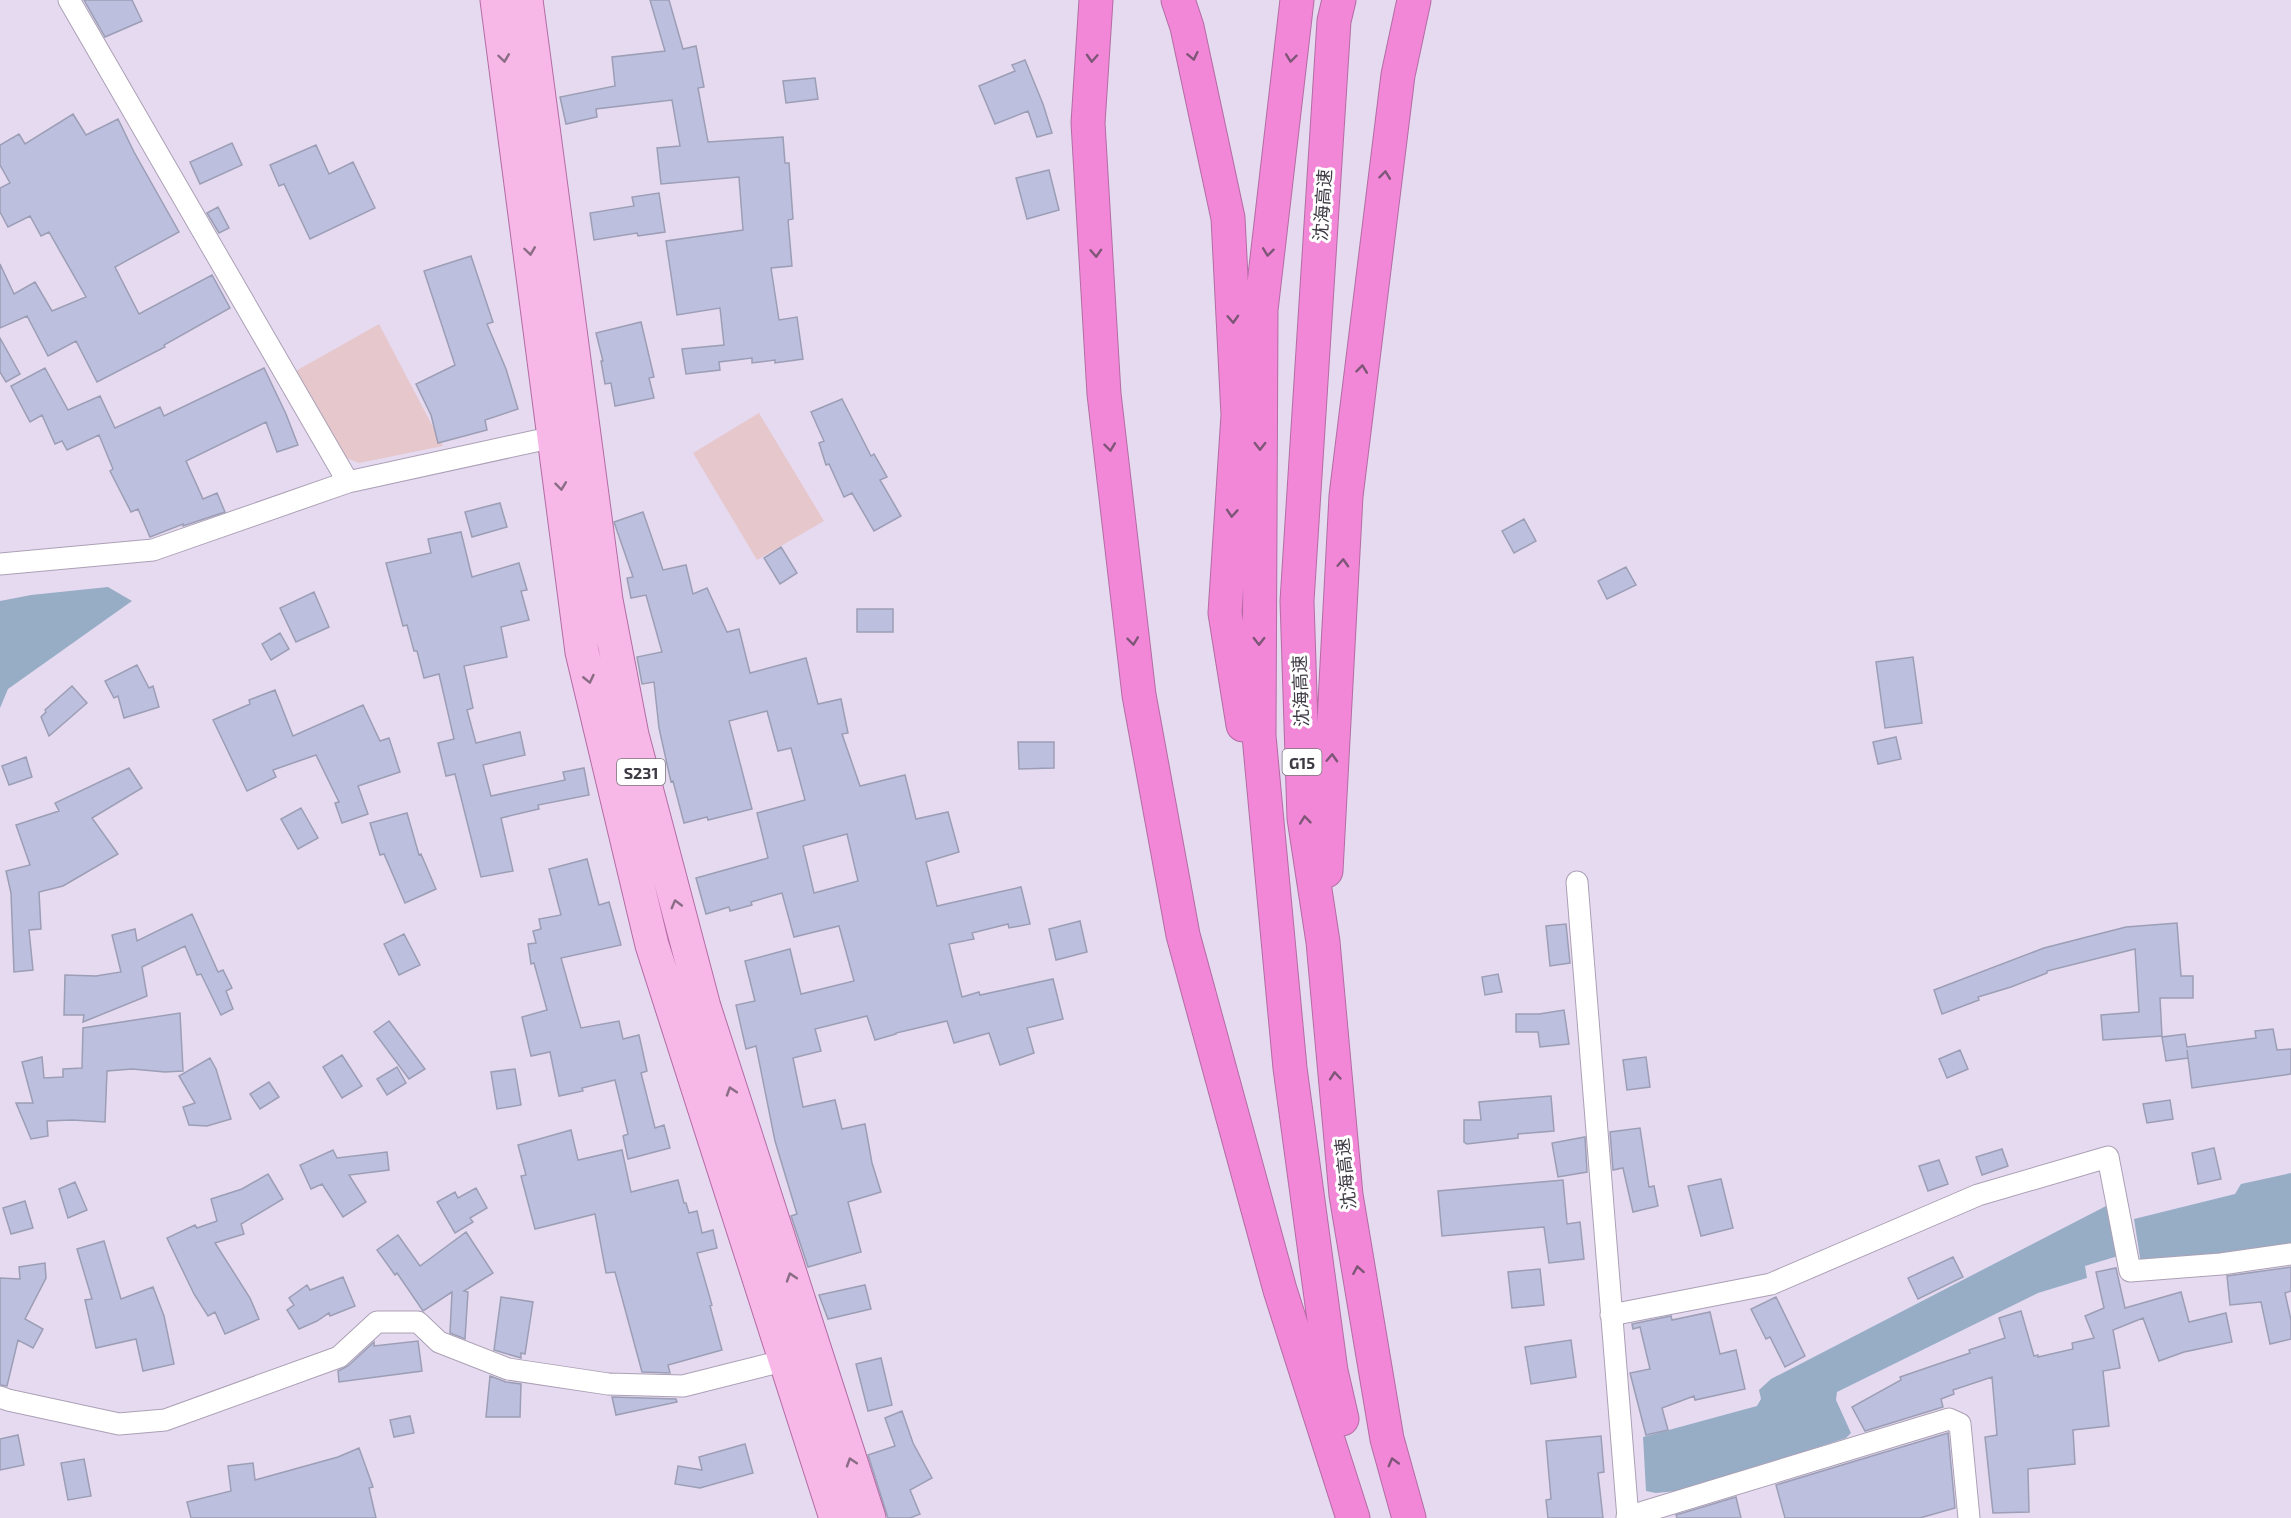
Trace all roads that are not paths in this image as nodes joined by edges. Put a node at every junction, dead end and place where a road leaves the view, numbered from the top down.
1 (69, 0) edge
2 (496, 0) edge
3 (525, 0) edge
4 (1096, 0) edge
5 (1178, 0) edge
6 (1297, 0) edge
7 (1339, 0) edge
8 (1414, 0) edge
9 (554, 436) junction
10 (348, 482) junction
11 (0, 564) edge
12 (1577, 882) dead end
13 (1323, 942) junction
14 (1279, 945) junction
15 (2291, 1254) edge
16 (1611, 1315) junction
17 (786, 1360) junction
18 (0, 1397) edge
19 (836, 1518) edge
20 (869, 1518) edge
21 (1353, 1518) edge
22 (1366, 1518) edge
23 (1408, 1518) edge
24 (1628, 1518) edge
25 (1968, 1518) edge

1 - 10 street
2 -> 9 main road
20 -> 3 main road, S231
4 -> 21 highway
5 -> 14 highway
6 -> 14 highway, G15
13 -> 7 highway, 沈海高速 / G15
13 -> 8 highway
9 - 10 street
9 -> 17 main road
10 - 11 street
12 - 16 street
23 -> 13 highway, 沈海高速 / G15
14 - 22 highway, G15
15 - 16 street
16 - 24 street
17 - 18 street
17 - 19 main road
24 - 25 street

